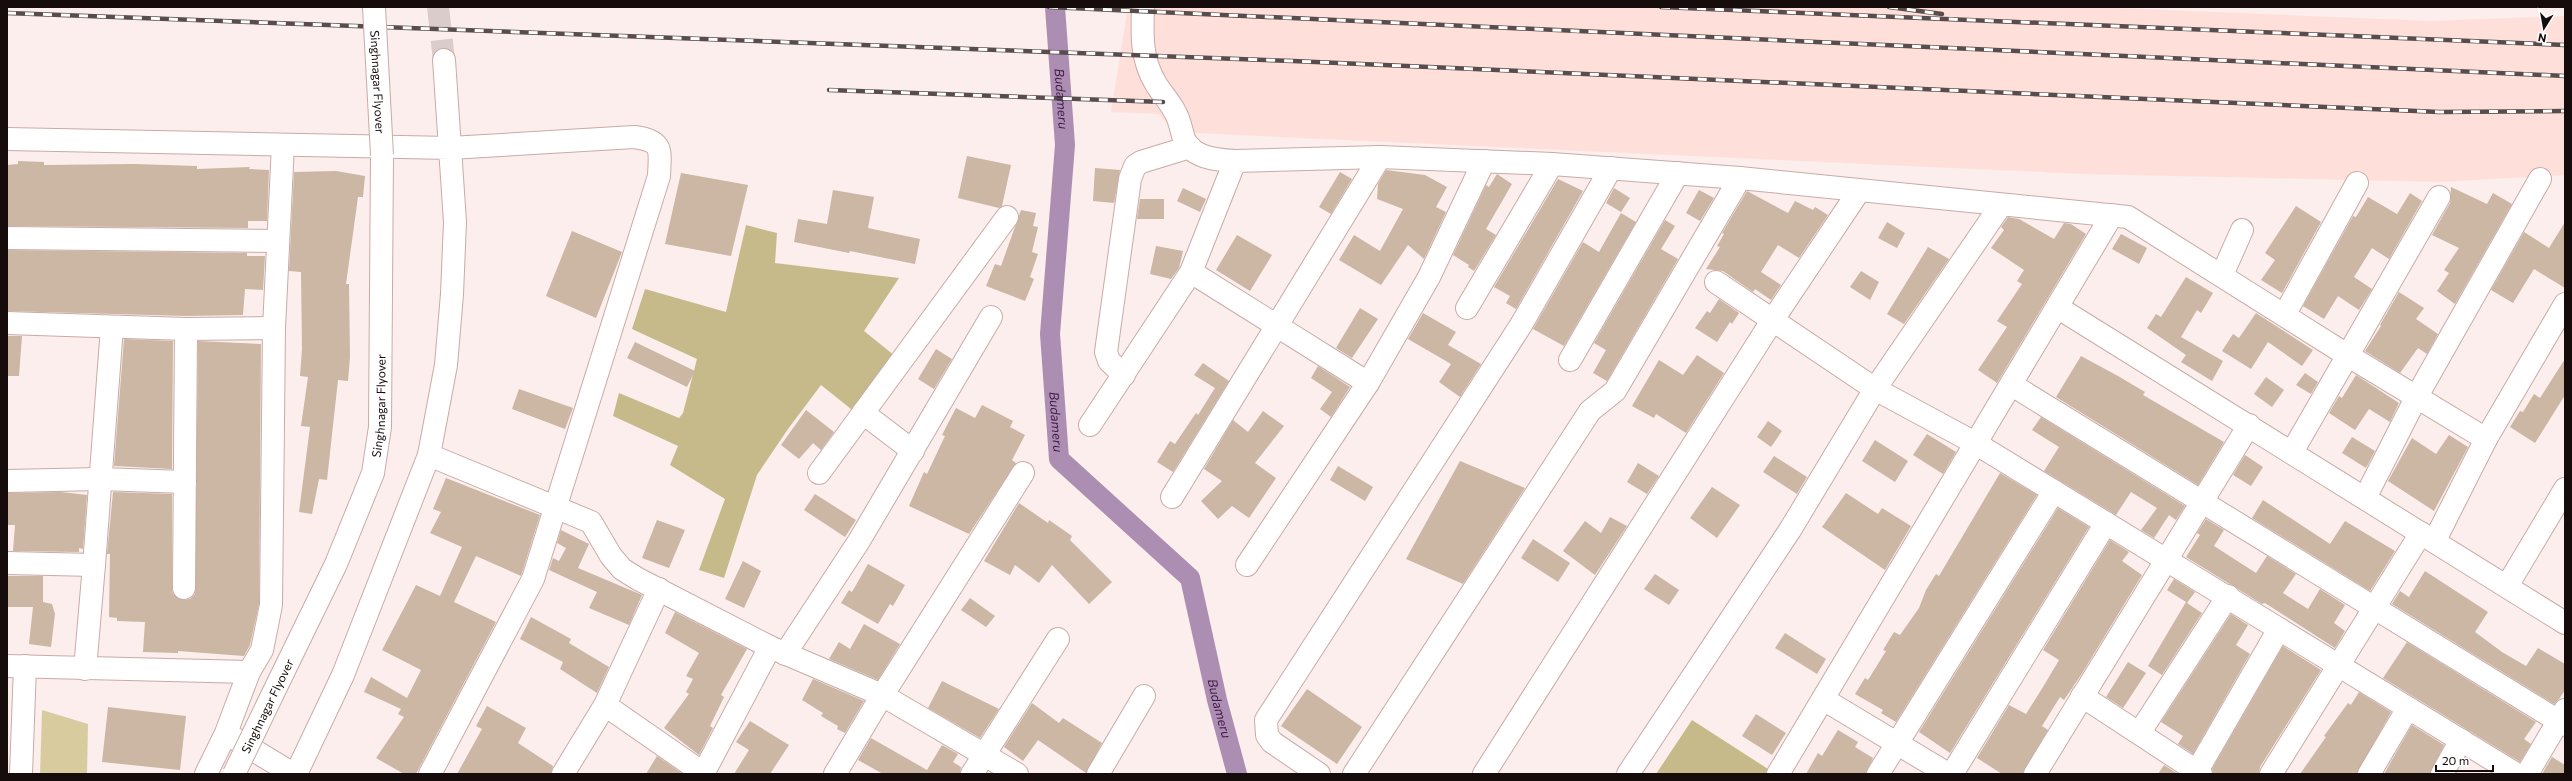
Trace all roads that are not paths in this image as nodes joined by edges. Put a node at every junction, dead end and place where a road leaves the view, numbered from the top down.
1 (374, 7) edge
2 (1143, 7) edge
3 (444, 60) tunnel mouth
4 (7, 139) edge
5 (283, 145) junction
6 (1190, 147) junction
7 (450, 148) junction
8 (1380, 157) junction
9 (1235, 161) junction
10 (1484, 161) junction
11 (1552, 164) junction
12 (1612, 168) junction
13 (1678, 173) junction
14 (1740, 178) junction
15 (2540, 179) dead end
16 (2357, 183) dead end
17 (1859, 191) junction
18 (2439, 196) dead end
19 (2001, 205) junction
20 (2112, 215) junction
21 (1007, 217) dead end
22 (2242, 230) dead end
23 (7, 238) edge
24 (278, 241) junction
25 (1191, 272) junction
26 (2222, 275) junction
27 (1716, 282) dead end
28 (2565, 304) edge
29 (2057, 307) junction
30 (1467, 308) dead end
31 (2285, 314) junction
32 (991, 317) dead end
33 (1772, 321) junction
34 (7, 323) edge
35 (1279, 325) junction
36 (112, 327) junction
37 (274, 328) junction
38 (186, 329) junction
39 (2347, 355) junction
40 (1570, 360) dead end
41 (1124, 375) junction
42 (1368, 383) junction
43 (2012, 385) junction
44 (1875, 389) junction
45 (2417, 396) junction
46 (863, 413) junction
47 (2249, 425) junction
48 (1090, 426) dead end
49 (2486, 439) junction
50 (1975, 443) junction
51 (913, 451) junction
52 (2292, 452) junction
53 (429, 455) junction
54 (819, 473) dead end
55 (1023, 473) dead end
56 (101, 479) junction
57 (7, 481) edge
58 (185, 482) junction
59 (2565, 489) edge
60 (2054, 491) junction
61 (1172, 498) dead end
62 (2364, 498) junction
63 (2204, 501) junction
64 (557, 508) junction
65 (2106, 523) junction
66 (2428, 537) junction
67 (2167, 559) junction
68 (7, 563) edge
69 (94, 565) junction
70 (1247, 565) dead end
71 (2507, 586) junction
72 (184, 588) dead end
73 (659, 590) junction
74 (2228, 596) junction
75 (2374, 606) junction
76 (2565, 623) edge
77 (2279, 629) junction
78 (1058, 639) dead end
79 (777, 650) junction
80 (2337, 665) junction
81 (16, 666) edge
82 (85, 669) junction
83 (249, 672) junction
84 (882, 695) junction
85 (1144, 696) dead end
86 (2082, 696) junction
87 (1823, 699) junction
88 (605, 705) junction
89 (2408, 708) junction
90 (2563, 718) edge
91 (2140, 732) junction
92 (226, 733) junction
93 (2461, 740) junction
94 (1897, 744) junction
95 (982, 754) junction
96 (2199, 773) edge
97 (21, 774) edge
98 (206, 774) edge
99 (234, 774) edge
100 (294, 774) edge
101 (430, 774) edge
102 (563, 774) edge
103 (703, 774) edge
104 (835, 774) edge
105 (972, 774) edge
106 (1017, 774) edge
107 (1098, 774) edge
108 (1319, 774) edge
109 (1354, 774) edge
110 (1484, 774) edge
111 (1628, 774) edge
112 (1778, 774) edge
113 (1878, 774) edge
114 (1948, 774) edge
115 (1952, 774) edge
116 (2035, 774) edge
117 (2271, 774) edge
118 (2370, 774) edge
119 (2442, 774) edge
120 (2516, 774) edge
121 (2527, 774) edge

1 - 99 street, Singhnagar Flyover, bridge
2 - 6 street
3 - 7 street
4 - 5 street
5 - 7 street
5 - 24 street
6 - 9 street
6 - 41 street
7 - 53 street
7 - 64 street
8 - 9 street
8 - 10 street
8 - 35 street
9 - 25 street
10 - 11 street
10 - 42 street
11 - 12 street
11 - 30 street
12 - 13 street
12 - 108 street
13 - 14 street
13 - 40 street
14 - 17 street
14 - 109 street
15 - 45 street
16 - 31 street
17 - 19 street
17 - 33 street
18 - 39 street
19 - 20 street
19 - 44 street
20 - 26 street
20 - 29 street
21 - 46 street
22 - 26 street
23 - 24 street
24 - 37 street
25 - 35 street
25 - 41 street
26 - 31 street
27 - 33 street
28 - 49 street
29 - 43 street
29 - 47 street
31 - 39 street
32 - 51 street
33 - 44 street
33 - 110 street
34 - 36 street
35 - 42 street
35 - 61 street
36 - 38 street
36 - 56 street
37 - 38 street
37 - 83 street
38 - 58 street
39 - 45 street
39 - 52 street
41 - 48 street
42 - 70 street
43 - 50 street
43 - 63 street
44 - 50 street
44 - 111 street
45 - 49 street
45 - 62 street
46 - 51 street
46 - 54 street
47 - 52 street
47 - 63 street
49 - 66 street
50 - 60 street
50 - 87 street
51 - 79 street
52 - 62 street
53 - 64 street
53 - 100 street
55 - 84 street
56 - 57 street
56 - 58 street
56 - 69 street
58 - 72 street
59 - 71 street
60 - 65 street
60 - 94 street
62 - 66 street
63 - 67 street
63 - 75 street
64 - 73 street
64 - 101 street
65 - 67 street
65 - 115 street
66 - 71 street
66 - 75 street
67 - 74 street
67 - 86 street
68 - 69 street
69 - 82 street
71 - 76 street
73 - 79 street
73 - 88 street
74 - 77 street
74 - 91 street
75 - 80 street
75 - 90 street
77 - 80 street
77 - 96 street
78 - 95 street
79 - 84 street
79 - 103 street
80 - 89 street
80 - 117 street
81 - 82 street
81 - 97 street
82 - 83 street
83 - 92 street
84 - 95 street
84 - 104 street
85 - 107 street
86 - 91 street
86 - 116 street
87 - 94 street
87 - 112 street
88 - 102 street
88 - 103 street
89 - 93 street
89 - 118 street
90 - 121 street
91 - 96 street
92 - 98 street
92 - 100 street
93 - 119 street
93 - 120 street
94 - 113 street
94 - 114 street
95 - 105 street
95 - 106 street

